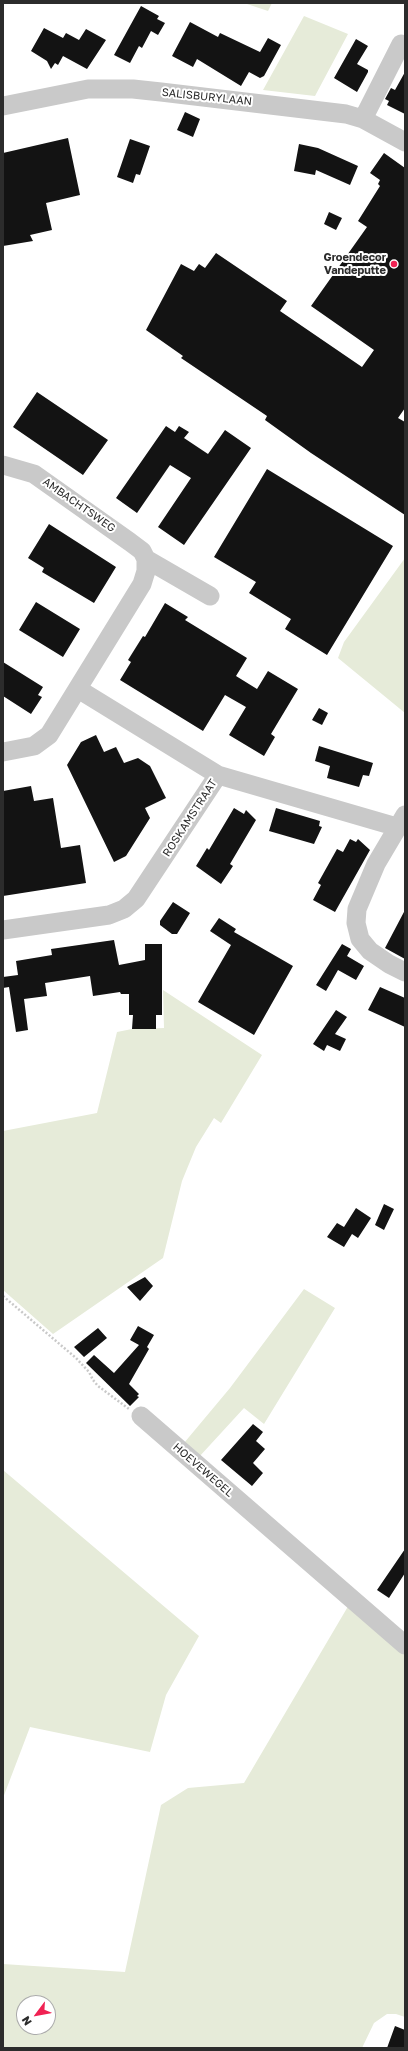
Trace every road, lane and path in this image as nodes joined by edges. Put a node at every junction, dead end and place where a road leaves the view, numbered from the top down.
1 (401, 44) dead end
2 (3, 106) edge
3 (363, 119) junction
4 (405, 142) edge
5 (3, 465) edge
6 (146, 559) junction
7 (210, 596) dead end
8 (78, 689) junction
9 (3, 752) edge
10 (218, 775) junction
11 (401, 821) edge
12 (3, 930) edge
13 (405, 972) edge
14 (3, 1296) edge
15 (141, 1416) joint
16 (405, 1645) edge

1 - 3 street
2 - 3 street, SALISBURYLAAN
3 - 4 street, SALISBURYLAAN
5 - 6 street, AMBACHTSWEG
6 - 7 street, AMBACHTSWEG
6 - 8 street
8 - 9 street
8 - 10 street
10 - 11 street, ROSKAMSTRAAT
10 - 12 street, ROSKAMSTRAAT
11 - 13 street
14 - 15 path
15 - 16 street, HOEVEWEGEL

